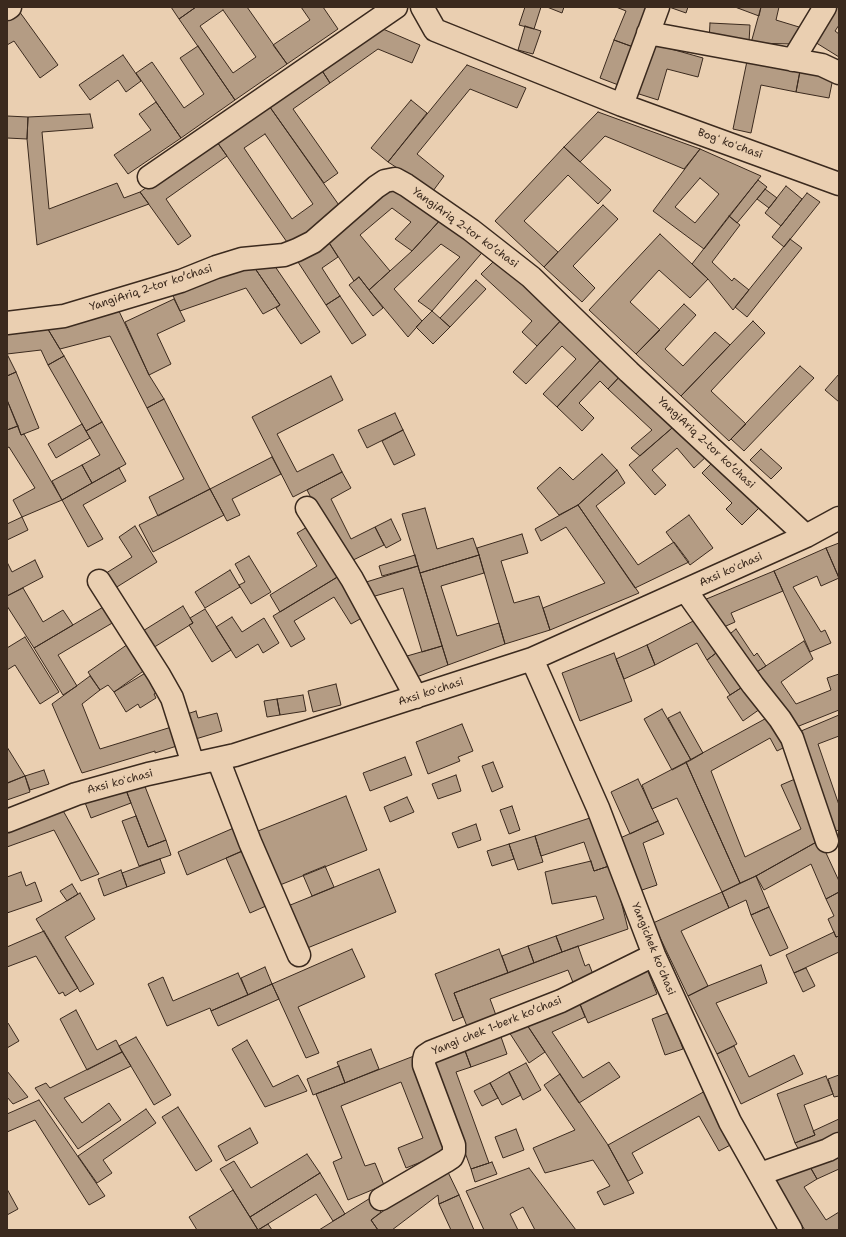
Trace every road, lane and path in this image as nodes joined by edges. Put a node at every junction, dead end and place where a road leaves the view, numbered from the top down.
1 (10, 7) edge
2 (396, 7) edge
3 (422, 7) edge
4 (658, 7) edge
5 (825, 7) edge
6 (7, 9) edge
7 (648, 33) junction
8 (793, 60) junction
9 (839, 73) edge
10 (622, 105) junction
11 (149, 177) dead end
12 (839, 184) edge
13 (7, 323) edge
14 (307, 508) dead end
15 (839, 518) edge
16 (806, 536) junction
17 (99, 581) dead end
18 (686, 591) junction
19 (532, 660) junction
20 (416, 696) junction
21 (218, 758) junction
22 (193, 764) junction
23 (7, 821) edge
24 (827, 841) dead end
25 (654, 955) junction
26 (298, 956) dead end
27 (839, 1144) edge
28 (760, 1174) junction
29 (381, 1199) dead end
30 (791, 1230) edge

1 - 6 street
2 - 11 street
3 - 10 street, Bogʻ koʻchasi
4 - 7 street
5 - 8 street
7 - 8 street
7 - 10 street
8 - 9 street
10 - 12 street, Bogʻ koʻchasi
13 - 16 street, YangiАriq 2-tor koʼchasi
14 - 20 street
15 - 16 street, Axsi koʻchasi
16 - 18 street, Axsi koʻchasi
17 - 22 street
18 - 19 street, Axsi koʻchasi
18 - 24 street
19 - 20 street, Axsi koʻchasi
19 - 25 street, Yangichek koʻchasi
20 - 21 street, Axsi koʻchasi
21 - 22 street, Axsi koʻchasi
21 - 26 street
22 - 23 street, Axsi koʻchasi
25 - 28 street, Yangichek koʻchasi
25 - 29 street, Yangi chek 1-berk koʼchasi
27 - 28 street
28 - 30 street, Yangichek koʻchasi

